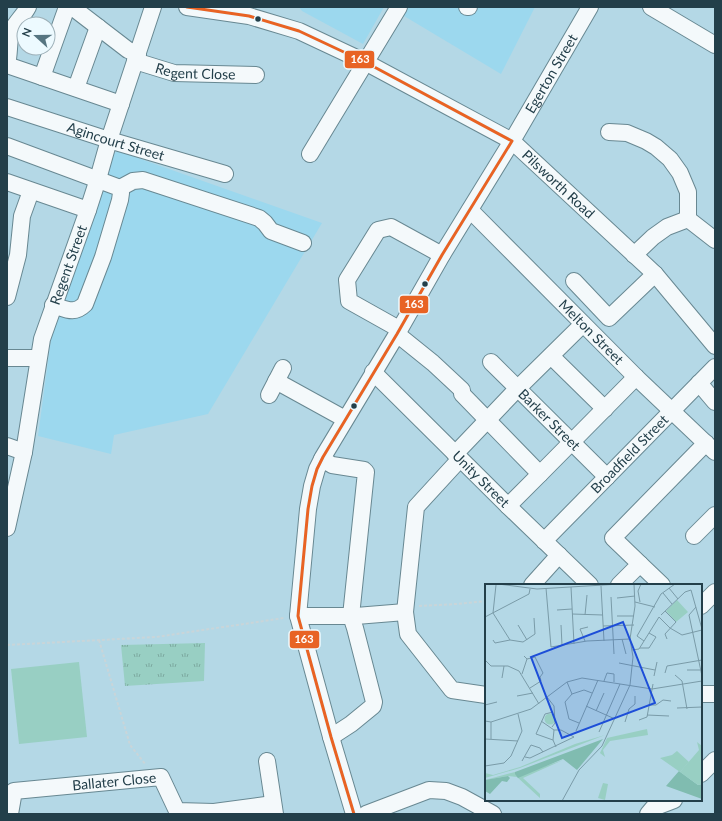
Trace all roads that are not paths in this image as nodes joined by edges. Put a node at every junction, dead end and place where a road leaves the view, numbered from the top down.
1 (28, 7) edge
2 (67, 7) edge
3 (72, 7) edge
4 (153, 7) edge
5 (187, 7) edge
6 (399, 7) edge
7 (590, 7) edge
8 (651, 7) edge
9 (250, 12) edge
10 (98, 27) junction
11 (715, 45) edge
12 (136, 57) junction
13 (365, 62) junction
14 (7, 63) edge
15 (256, 74) dead end
16 (42, 77) junction
17 (76, 88) junction
18 (121, 104) junction
19 (7, 107) edge
20 (609, 132) dead end
21 (109, 140) junction
22 (512, 141) junction
23 (7, 146) edge
24 (310, 154) dead end
25 (225, 174) dead end
26 (98, 179) junction
27 (7, 182) edge
28 (120, 188) junction
29 (31, 191) junction
30 (88, 210) junction
31 (470, 210) junction
32 (688, 219) junction
33 (715, 240) edge
34 (303, 243) dead end
35 (634, 254) junction
36 (442, 255) junction
37 (655, 274) junction
38 (574, 281) dead end
39 (7, 297) edge
40 (53, 305) junction
41 (583, 324) junction
42 (398, 331) junction
43 (715, 346) edge
44 (551, 356) junction
45 (7, 358) edge
46 (38, 358) junction
47 (492, 362) dead end
48 (715, 367) edge
49 (374, 372) junction
50 (636, 377) junction
51 (276, 381) dead end
52 (699, 383) junction
53 (518, 388) junction
54 (715, 402) edge
55 (604, 409) junction
56 (672, 411) junction
57 (345, 419) junction
58 (487, 420) junction
59 (572, 442) junction
60 (7, 446) edge
61 (712, 446) edge
62 (24, 452) junction
63 (458, 456) junction
64 (322, 459) junction
65 (540, 474) junction
66 (607, 477) junction
67 (508, 506) junction
68 (715, 516) edge
69 (7, 528) edge
70 (694, 536) dead end
71 (544, 541) junction
72 (559, 555) junction
73 (640, 564) junction
74 (533, 584) edge
75 (589, 584) edge
76 (620, 584) edge
77 (661, 584) edge
78 (715, 592) edge
79 (702, 605) edge
80 (406, 609) junction
81 (298, 616) junction
82 (351, 616) junction
83 (485, 694) edge
84 (702, 694) edge
85 (715, 694) edge
86 (331, 737) junction
87 (715, 760) edge
88 (267, 761) dead end
89 (702, 773) edge
90 (671, 801) edge
91 (274, 809) edge
92 (214, 813) edge
93 (10, 814) edge
94 (354, 814) edge
95 (366, 814) edge
96 (493, 814) edge
97 (648, 814) edge

1 - 14 street
2 - 16 street
3 - 10 street, Regent Close
4 - 12 street, Regent Street
5 - 9 street, Pilsworth Road
6 - 13 street
7 - 22 street, Egerton Street
8 - 11 street
9 - 13 street, Pilsworth Road
10 - 12 street, Regent Close
10 - 17 street
12 - 15 street, Regent Close
12 - 18 street, Regent Street
13 - 22 street, Pilsworth Road
13 - 24 street
14 - 16 street
16 - 17 street
17 - 18 street
18 - 21 street, Regent Street
19 - 21 street, Agincourt Street
20 - 32 street
21 - 25 street, Agincourt Street
21 - 26 street, Regent Street
22 - 31 street, Egerton Street
22 - 35 street, Pilsworth Road
23 - 26 street
26 - 28 street
26 - 30 street, Regent Street
27 - 29 street
28 - 34 street
28 - 40 street
29 - 30 street
29 - 39 street
30 - 40 street, Regent Street
31 - 36 street, Egerton Street
31 - 41 street, Melton Street
32 - 33 street
32 - 35 street
35 - 37 street, Pilsworth Road
36 - 42 street, Egerton Street
36 - 42 street
37 - 38 street
37 - 43 street, Pilsworth Road
40 - 46 street, Regent Street
41 - 44 street
41 - 50 street, Melton Street
42 - 49 street, Egerton Street
42 - 58 street
44 - 53 street
44 - 55 street
45 - 46 street
46 - 62 street, Regent Street
47 - 53 street, Barker Street
48 - 52 street, Broadfield Street
49 - 57 street, Egerton Street
49 - 63 street, Unity Street
50 - 55 street
50 - 56 street, Melton Street
51 - 57 street
52 - 54 street
52 - 56 street, Broadfield Street
53 - 58 street
53 - 59 street, Barker Street
55 - 59 street
56 - 61 street, Melton Street
56 - 66 street, Broadfield Street
57 - 64 street, Egerton Street
58 - 63 street
58 - 65 street
59 - 65 street
59 - 66 street, Barker Street
60 - 62 street
61 - 73 street
62 - 69 street, Regent Street
63 - 67 street, Unity Street
63 - 80 street
64 - 81 street, Egerton Street
64 - 82 street
65 - 67 street
66 - 71 street, Broadfield Street
67 - 71 street, Unity Street
68 - 70 street
71 - 72 street, Unity Street
72 - 74 street
72 - 75 street, Unity Street
73 - 76 street
73 - 77 street
78 - 79 street
80 - 82 street
80 - 83 street
81 - 82 street
81 - 86 street
82 - 86 street
84 - 85 street
86 - 94 street
87 - 89 street
88 - 91 street
90 - 97 street
91 - 92 street
92 - 93 street, Ballater Close
95 - 96 street

